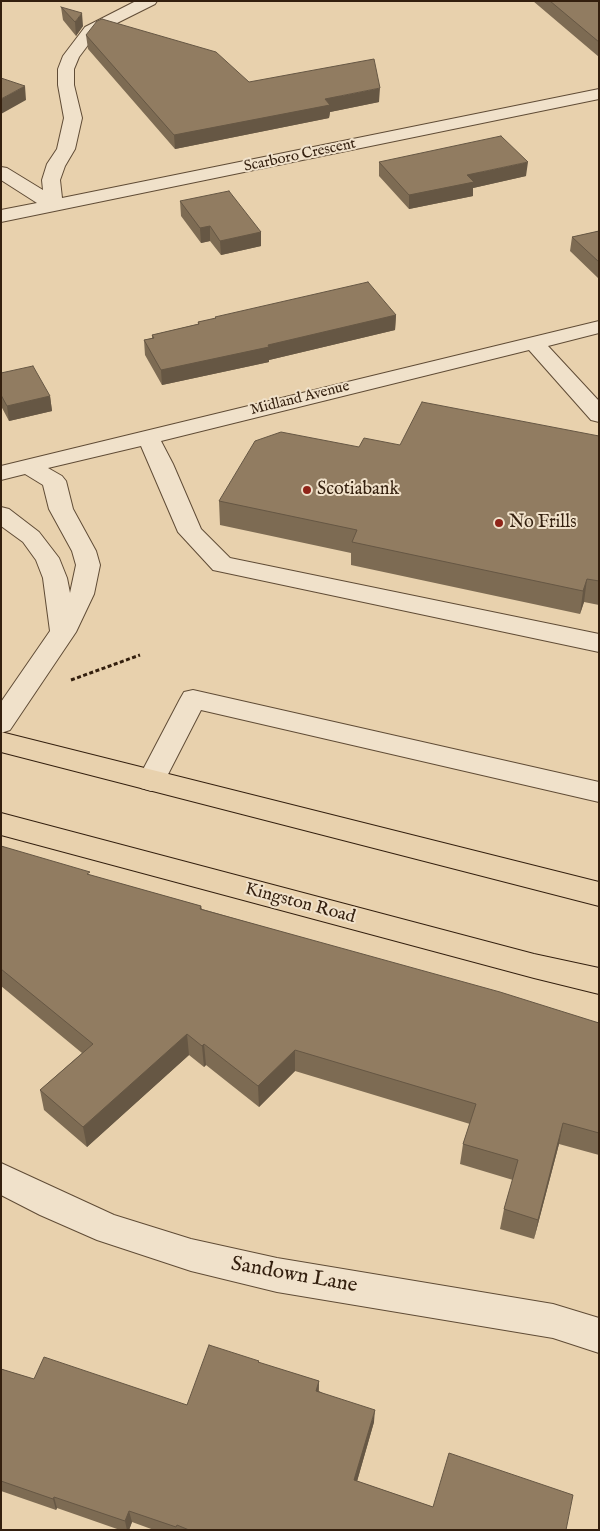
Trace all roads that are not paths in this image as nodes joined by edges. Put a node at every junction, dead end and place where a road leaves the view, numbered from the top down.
1 (149, 1) edge
2 (599, 94) edge
3 (1, 172) edge
4 (53, 205) junction
5 (1, 216) edge
6 (599, 326) edge
7 (533, 342) junction
8 (599, 415) edge
9 (148, 437) junction
10 (27, 466) junction
11 (1, 473) edge
12 (1, 514) edge
13 (63, 632) junction
14 (599, 643) edge
15 (1, 723) edge
16 (1, 742) edge
17 (151, 781) junction
18 (599, 792) edge
19 (1, 824) edge
20 (599, 894) edge
21 (599, 981) edge
22 (1, 1178) edge
23 (599, 1336) edge

1 - 4 street
2 - 4 street, Scarboro Crescent
3 - 4 street
4 - 5 street, Scarboro Crescent
6 - 7 street, Midland Avenue
7 - 8 street
7 - 9 street, Midland Avenue
9 - 10 street, Midland Avenue
9 - 14 street
10 - 11 street, Midland Avenue
10 - 13 street
12 - 13 street
13 - 15 street
16 - 17 main road
17 - 18 street
17 - 20 main road
19 - 21 main road, Kingston Road
22 - 23 street, Sandown Lane

